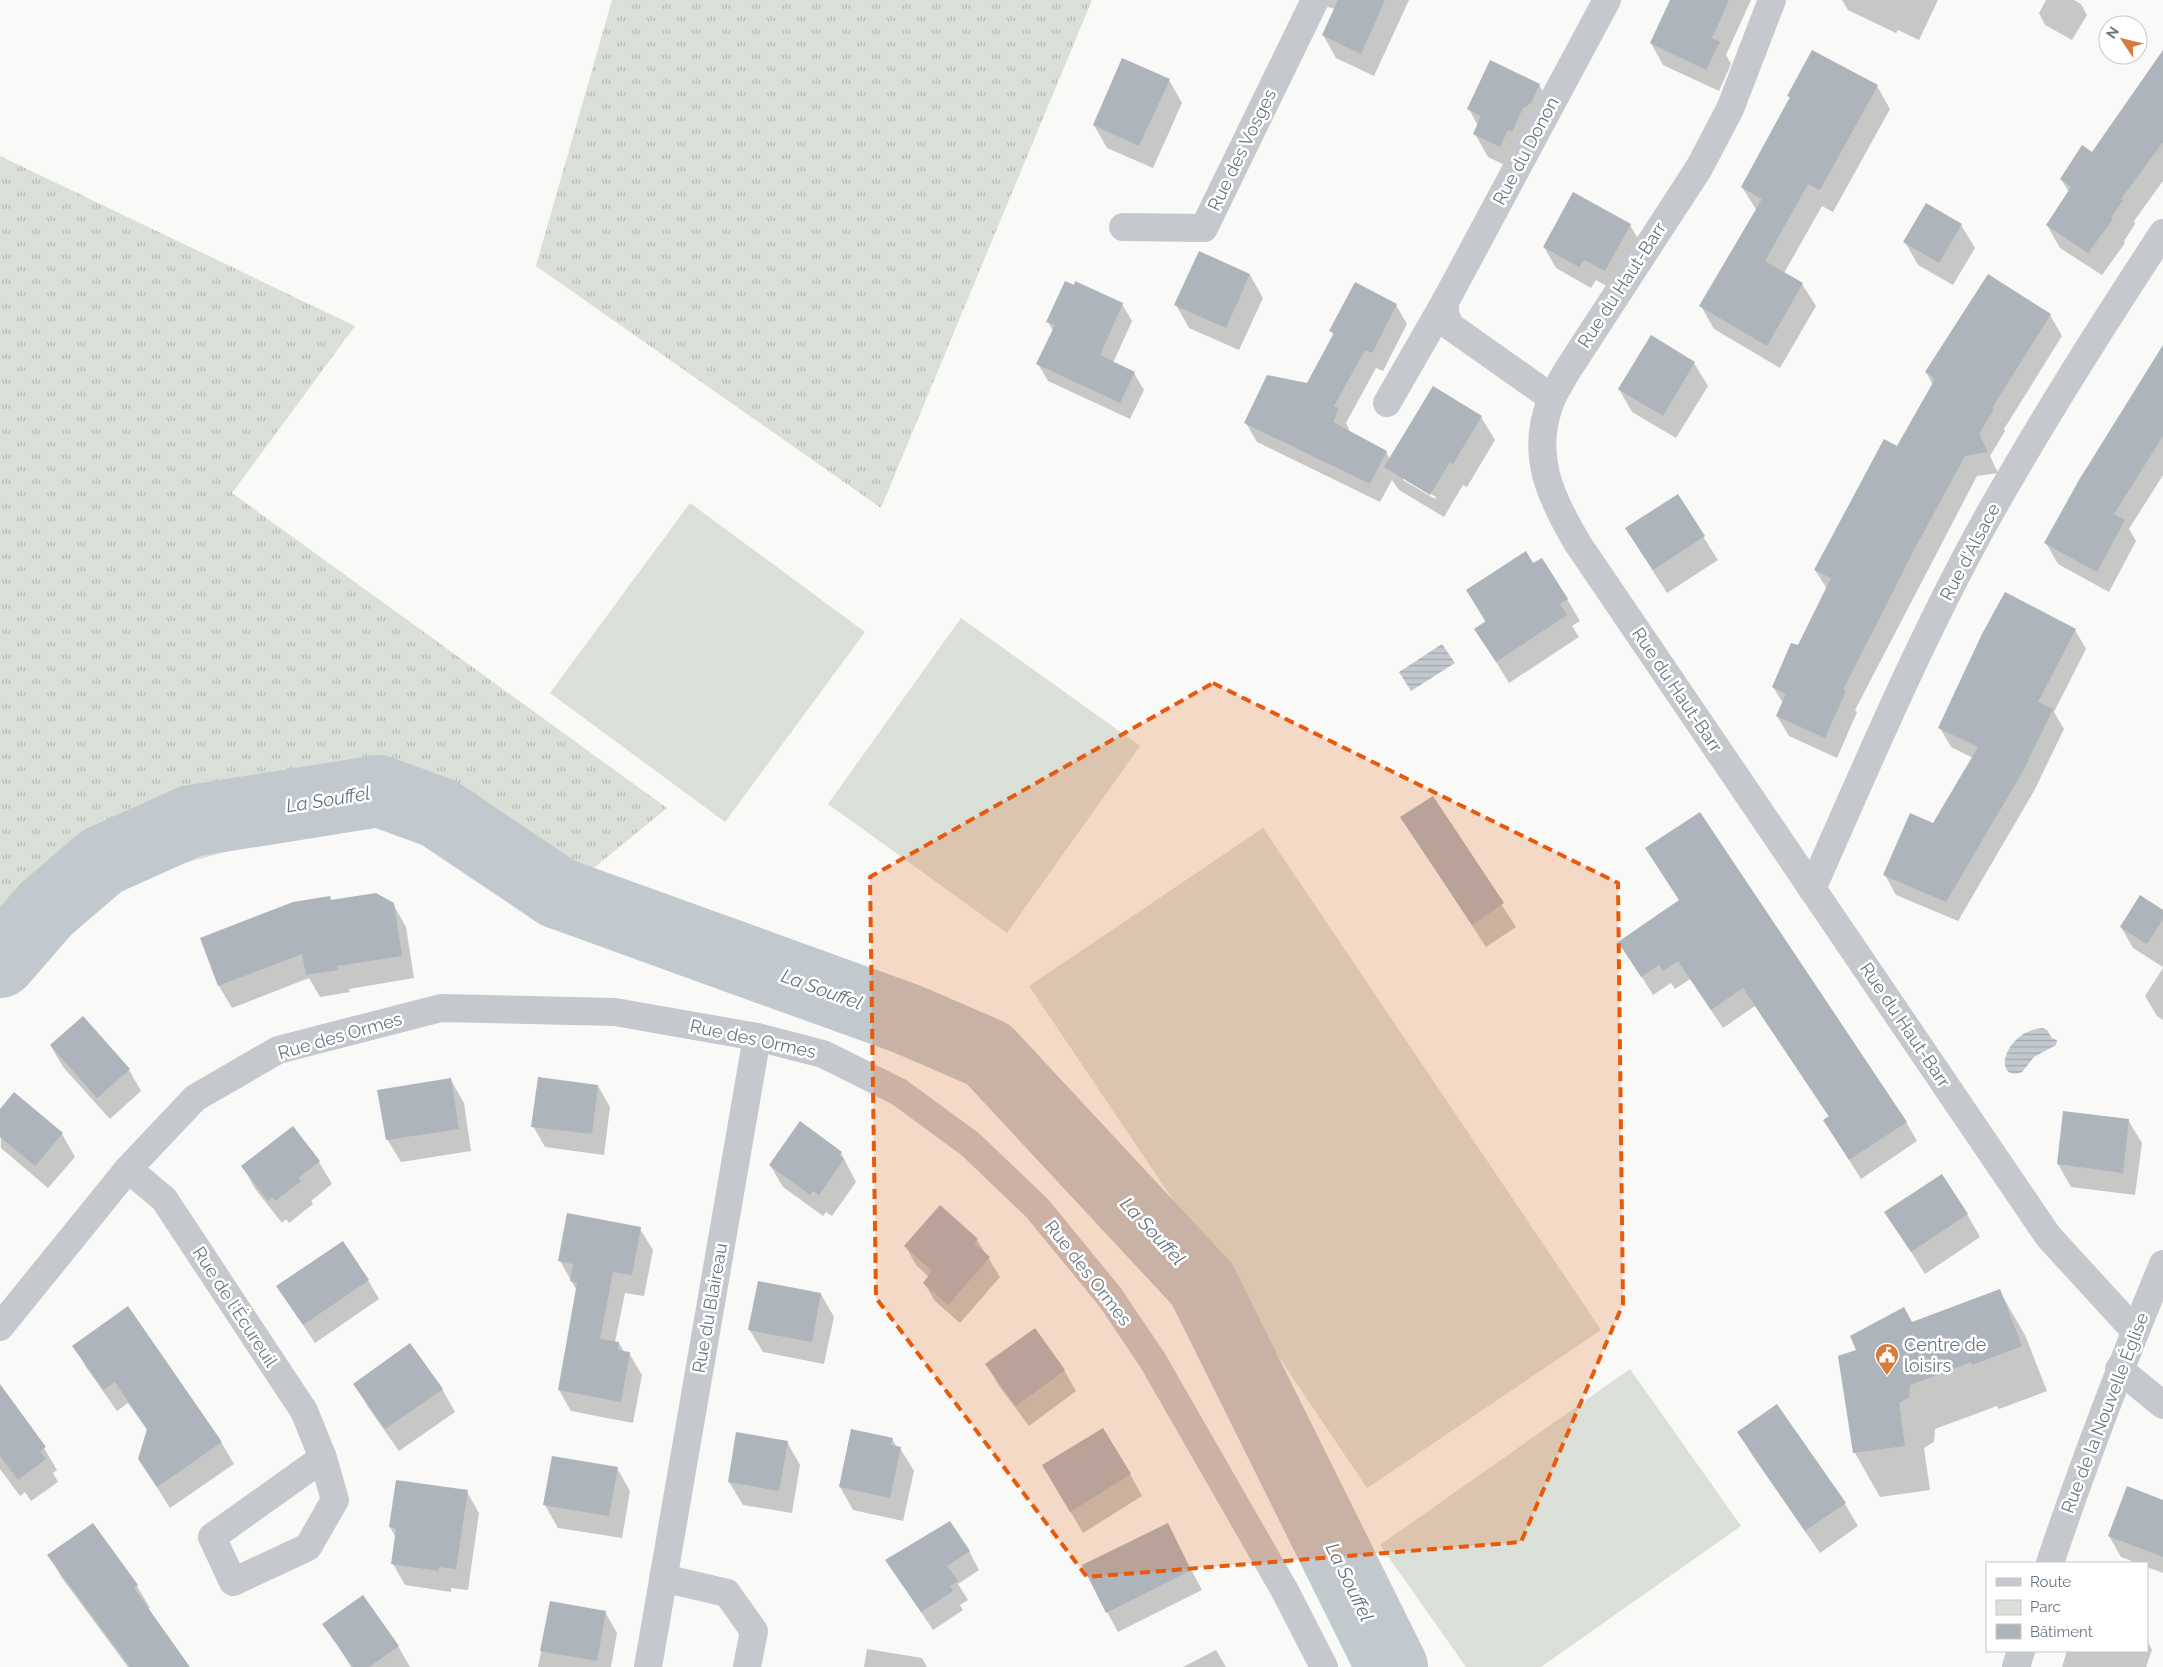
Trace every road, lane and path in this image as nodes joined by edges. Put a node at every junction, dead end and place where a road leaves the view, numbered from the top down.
1 (1315, 0) edge
2 (1607, 0) edge
3 (1772, 0) edge
4 (1123, 227) dead end
5 (2163, 233) edge
6 (1445, 302) junction
7 (1552, 398) junction
8 (1387, 403) dead end
9 (1812, 890) junction
10 (757, 1037) junction
11 (128, 1169) junction
12 (2163, 1264) edge
13 (0, 1327) edge
14 (2135, 1331) junction
15 (2119, 1369) junction
16 (2163, 1405) edge
17 (323, 1458) junction
18 (2050, 1562) edge
19 (663, 1578) junction
20 (2021, 1652) edge
21 (648, 1667) edge
22 (747, 1667) edge
23 (1324, 1667) edge
24 (2016, 1667) edge

1 - 4 street, Rue des Vosges
2 - 6 street, Rue du Donon
3 - 7 street, Rue du Haut-Barr
5 - 9 street, Rue d'Alsace
6 - 7 street
6 - 8 street, Rue du Donon
7 - 9 street, Rue du Haut-Barr
9 - 14 street, Rue du Haut-Barr
10 - 11 street, Rue des Ormes
10 - 19 street, Rue du Blaireau
10 - 23 street, Rue des Ormes
11 - 13 street, Rue des Ormes
11 - 17 street, Rue de l'Écureuil
12 - 14 street, Rue de la Nouvelle Église
14 - 15 street, Rue de la Nouvelle Église
15 - 16 street
15 - 18 street, Rue de la Nouvelle Église
17 - 17 street, Rue de l'Écureuil
19 - 21 street, Rue du Blaireau
19 - 22 street
20 - 24 street

